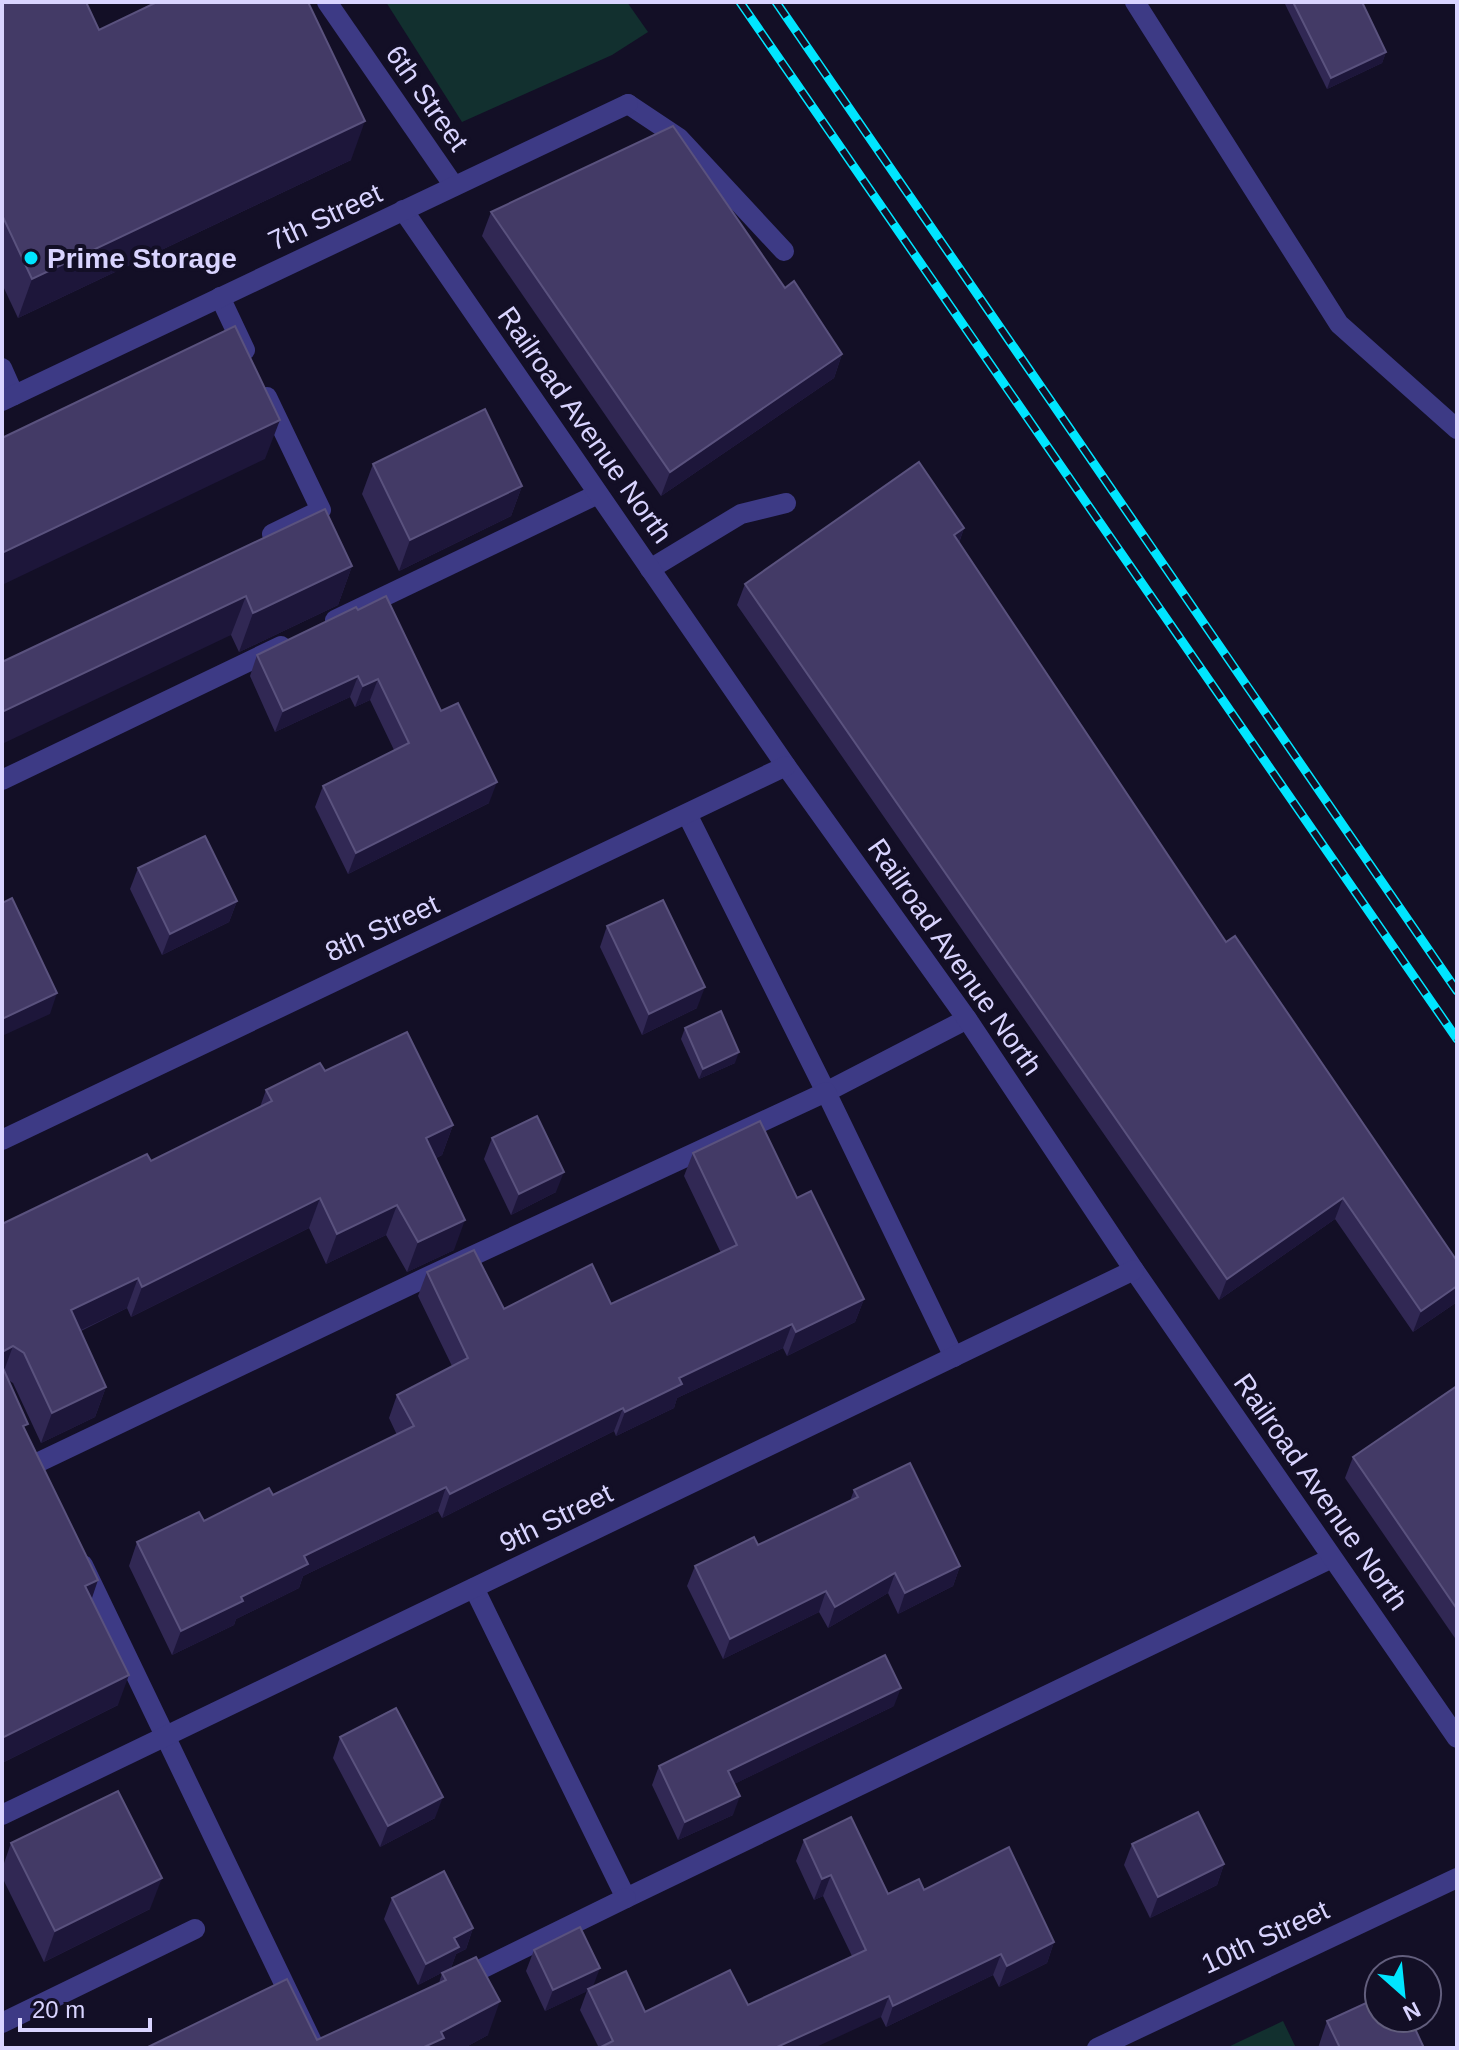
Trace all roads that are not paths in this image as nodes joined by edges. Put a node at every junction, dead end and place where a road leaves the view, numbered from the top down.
1 (327, 2) edge
2 (1135, 2) edge
3 (454, 186) junction
4 (403, 210) junction
5 (784, 251) dead end
6 (220, 297) junction
7 (2, 368) edge
8 (8, 398) edge
9 (1457, 429) edge
10 (598, 494) junction
11 (786, 503) dead end
12 (252, 544) edge
13 (650, 569) junction
14 (786, 766) junction
15 (2, 780) edge
16 (687, 814) junction
17 (967, 1019) junction
18 (826, 1092) junction
19 (2, 1140) edge
20 (1134, 1270) junction
21 (954, 1357) junction
22 (37, 1463) edge
23 (75, 1546) edge
24 (1332, 1558) junction
25 (474, 1588) junction
26 (167, 1736) junction
27 (1457, 1738) edge
28 (2, 1815) edge
29 (1457, 1878) edge
30 (626, 1898) junction
31 (195, 1929) dead end
32 (439, 1990) edge
33 (2, 2023) edge
34 (321, 2046) edge
35 (1097, 2048) edge

1 - 3 street, 6th Street
2 - 9 street
3 - 4 street, 7th Street
3 - 5 street, 7th Street
4 - 6 street, 7th Street
4 - 10 street, Railroad Avenue North
6 - 8 street, 7th Street
6 - 12 street
7 - 8 street
10 - 13 street, Railroad Avenue North
10 - 15 street
11 - 13 street
13 - 14 street, Railroad Avenue North
14 - 16 street, 8th Street
14 - 17 street, Railroad Avenue North
16 - 18 street
16 - 19 street, 8th Street
17 - 18 street
17 - 20 street, Railroad Avenue North
18 - 21 street
18 - 22 street
20 - 21 street, 9th Street
20 - 24 street, Railroad Avenue North
21 - 25 street, 9th Street
23 - 26 street
24 - 27 street, Railroad Avenue North
24 - 30 street
25 - 26 street, 9th Street
25 - 30 street
26 - 28 street, 9th Street
26 - 34 street
29 - 35 street, 10th Street
30 - 32 street
31 - 33 street

